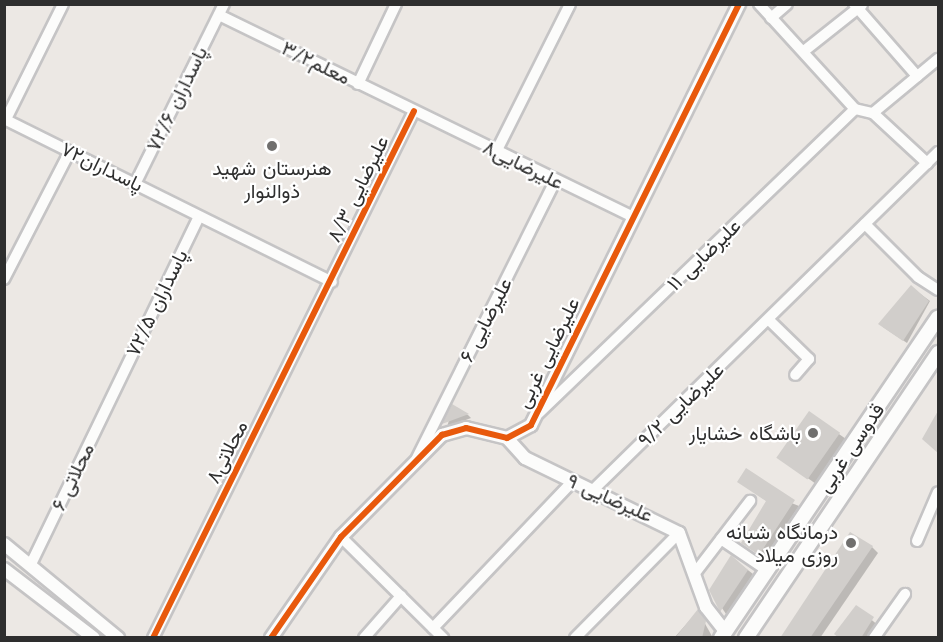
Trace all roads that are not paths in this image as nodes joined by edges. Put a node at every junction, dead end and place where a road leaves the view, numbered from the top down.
1 (63, 4) edge
2 (396, 4) edge
3 (570, 4) edge
4 (739, 4) edge
5 (759, 4) edge
6 (787, 4) edge
7 (858, 6) edge
8 (221, 10) edge
9 (771, 18) junction
10 (804, 51) junction
11 (939, 59) edge
12 (917, 76) junction
13 (358, 84) junction
14 (855, 109) junction
15 (414, 111) junction
16 (873, 113) junction
17 (5, 119) edge
18 (70, 151) junction
19 (496, 152) junction
20 (939, 152) edge
21 (927, 164) junction
22 (555, 181) junction
23 (135, 184) junction
24 (200, 216) junction
25 (633, 217) junction
26 (865, 224) junction
27 (4, 279) edge
28 (332, 282) junction
29 (939, 290) edge
30 (939, 317) edge
31 (769, 320) junction
32 (939, 353) edge
33 (795, 375) dead end
34 (115, 390) joint
35 (539, 413) junction
36 (507, 438) junction
37 (417, 458) junction
38 (573, 481) junction
39 (593, 490) junction
40 (939, 492) edge
41 (750, 501) dead end
42 (680, 533) junction
43 (341, 537) junction
44 (721, 539) junction
45 (917, 541) dead end
46 (4, 544) edge
47 (31, 564) junction
48 (4, 568) edge
49 (768, 571) junction
50 (695, 573) junction
51 (905, 594) dead end
52 (401, 596) junction
53 (433, 628) junction
54 (723, 634) edge
55 (94, 638) edge
56 (118, 638) edge
57 (153, 638) edge
58 (271, 638) edge
59 (364, 638) edge
60 (443, 638) edge
61 (575, 638) edge
62 (746, 638) edge
63 (874, 638) edge

1 - 17 street
2 - 13 street
3 - 19 street
4 - 25 street, علیرضایی غربی
5 - 9 street
6 - 9 street
7 - 10 street
7 - 12 street
8 - 13 street, معلم۳/۲
8 - 23 street, ۷۲/۶ پاسداران
9 - 10 street
10 - 14 street
11 - 12 street
12 - 16 street
13 - 15 street, معلم۳/۲
14 - 16 street
14 - 35 street, ۱۱ علیرضایی
15 - 19 street, علیرضایی۸
15 - 28 street, ۸/۳ علیرضایی
16 - 21 street
17 - 18 street, پاسداران۷۲
18 - 23 street, پاسداران۷۲
18 - 27 street
19 - 22 street, علیرضایی۸
20 - 21 street, ۹/۲ علیرضایی
21 - 26 street, ۹/۲ علیرضایی
22 - 25 street, علیرضایی۸
22 - 37 street, ۶ علیرضایی
23 - 24 street, پاسداران۷۲
24 - 28 street, پاسداران۷۲
24 - 34 street, ۷۲/۵ پاسداران
25 - 35 street, علیرضایی غربی
26 - 29 street
26 - 31 street, ۹/۲ علیرضایی
28 - 57 street, محلاتی۸
30 - 49 main road, قدوسی غربی
31 - 33 street
31 - 39 street, ۹/۲ علیرضایی
32 - 62 main road, قدوسی غربی
34 - 47 street, ۶ محلاتی
35 - 36 street, علیرضایی غربی
36 - 37 street
36 - 38 street, ۹ علیرضایی
37 - 43 street
38 - 39 street, ۹ علیرضایی
38 - 53 street
39 - 42 street, ۹ علیرضایی
40 - 45 street
41 - 44 street
42 - 50 street
42 - 61 street
43 - 52 street
43 - 58 street
44 - 49 street
44 - 50 street
46 - 47 street
47 - 56 street
48 - 55 street
49 - 54 main road, قدوسی غربی
50 - 54 street
51 - 63 street
52 - 53 street
52 - 59 street
53 - 60 street

